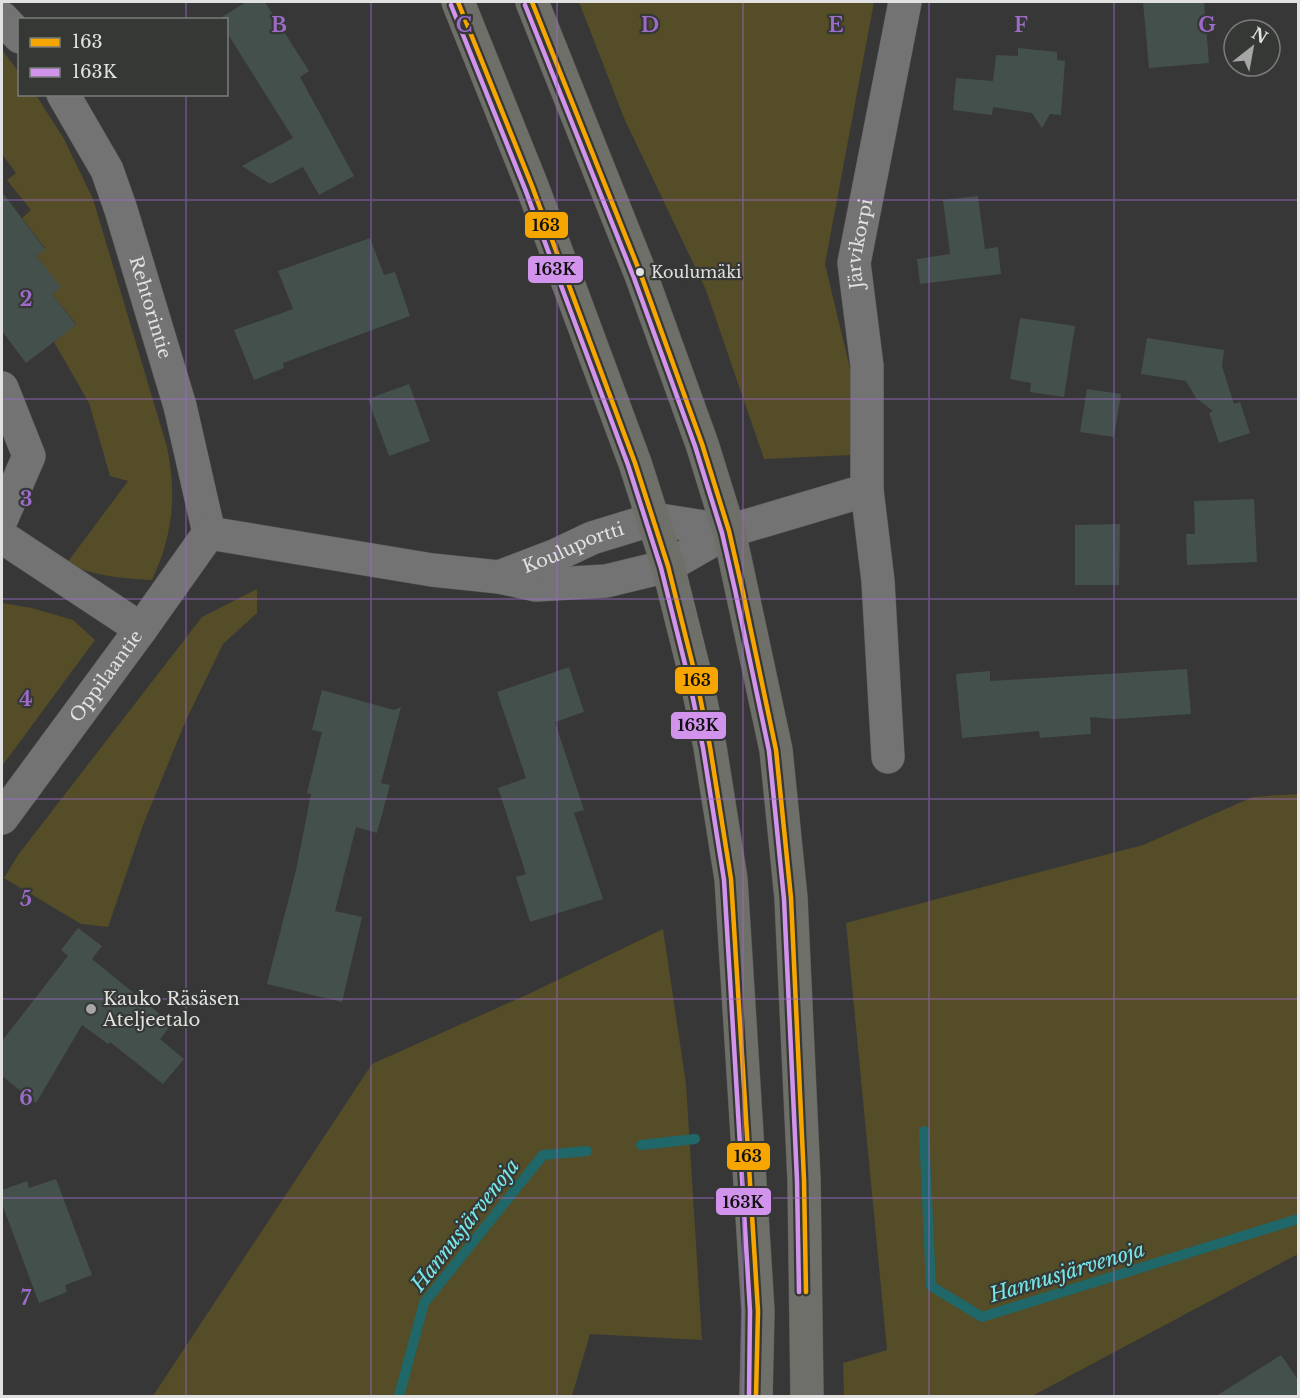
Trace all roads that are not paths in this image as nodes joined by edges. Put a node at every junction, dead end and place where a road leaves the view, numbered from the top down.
1 (458, 2) edge
2 (532, 2) edge
3 (905, 2) edge
4 (2, 18) edge
5 (18, 35) edge
6 (64, 96) edge
7 (2, 388) edge
8 (867, 490) junction
9 (2, 518) edge
10 (654, 519) junction
11 (729, 531) junction
12 (209, 532) junction
13 (2, 537) edge
14 (668, 567) junction
15 (500, 577) junction
16 (141, 629) junction
17 (888, 758) dead end
18 (2, 818) edge
19 (756, 1396) edge
20 (807, 1396) edge

1 - 10 main road
2 - 11 main road
3 - 8 street, Järvikorpi
4 - 5 street
6 - 12 street, Rehtorintie
7 - 9 street
8 - 11 street
8 - 17 street, Järvikorpi
10 - 11 street, Kouluportti
10 - 14 main road
10 - 15 street, Kouluportti
11 - 14 street, Kouluportti
11 - 20 main road
12 - 15 street, Kouluportti
12 - 16 street, Oppilaantie
13 - 16 street
14 - 15 street, Kouluportti
14 - 19 main road
16 - 18 street, Oppilaantie

